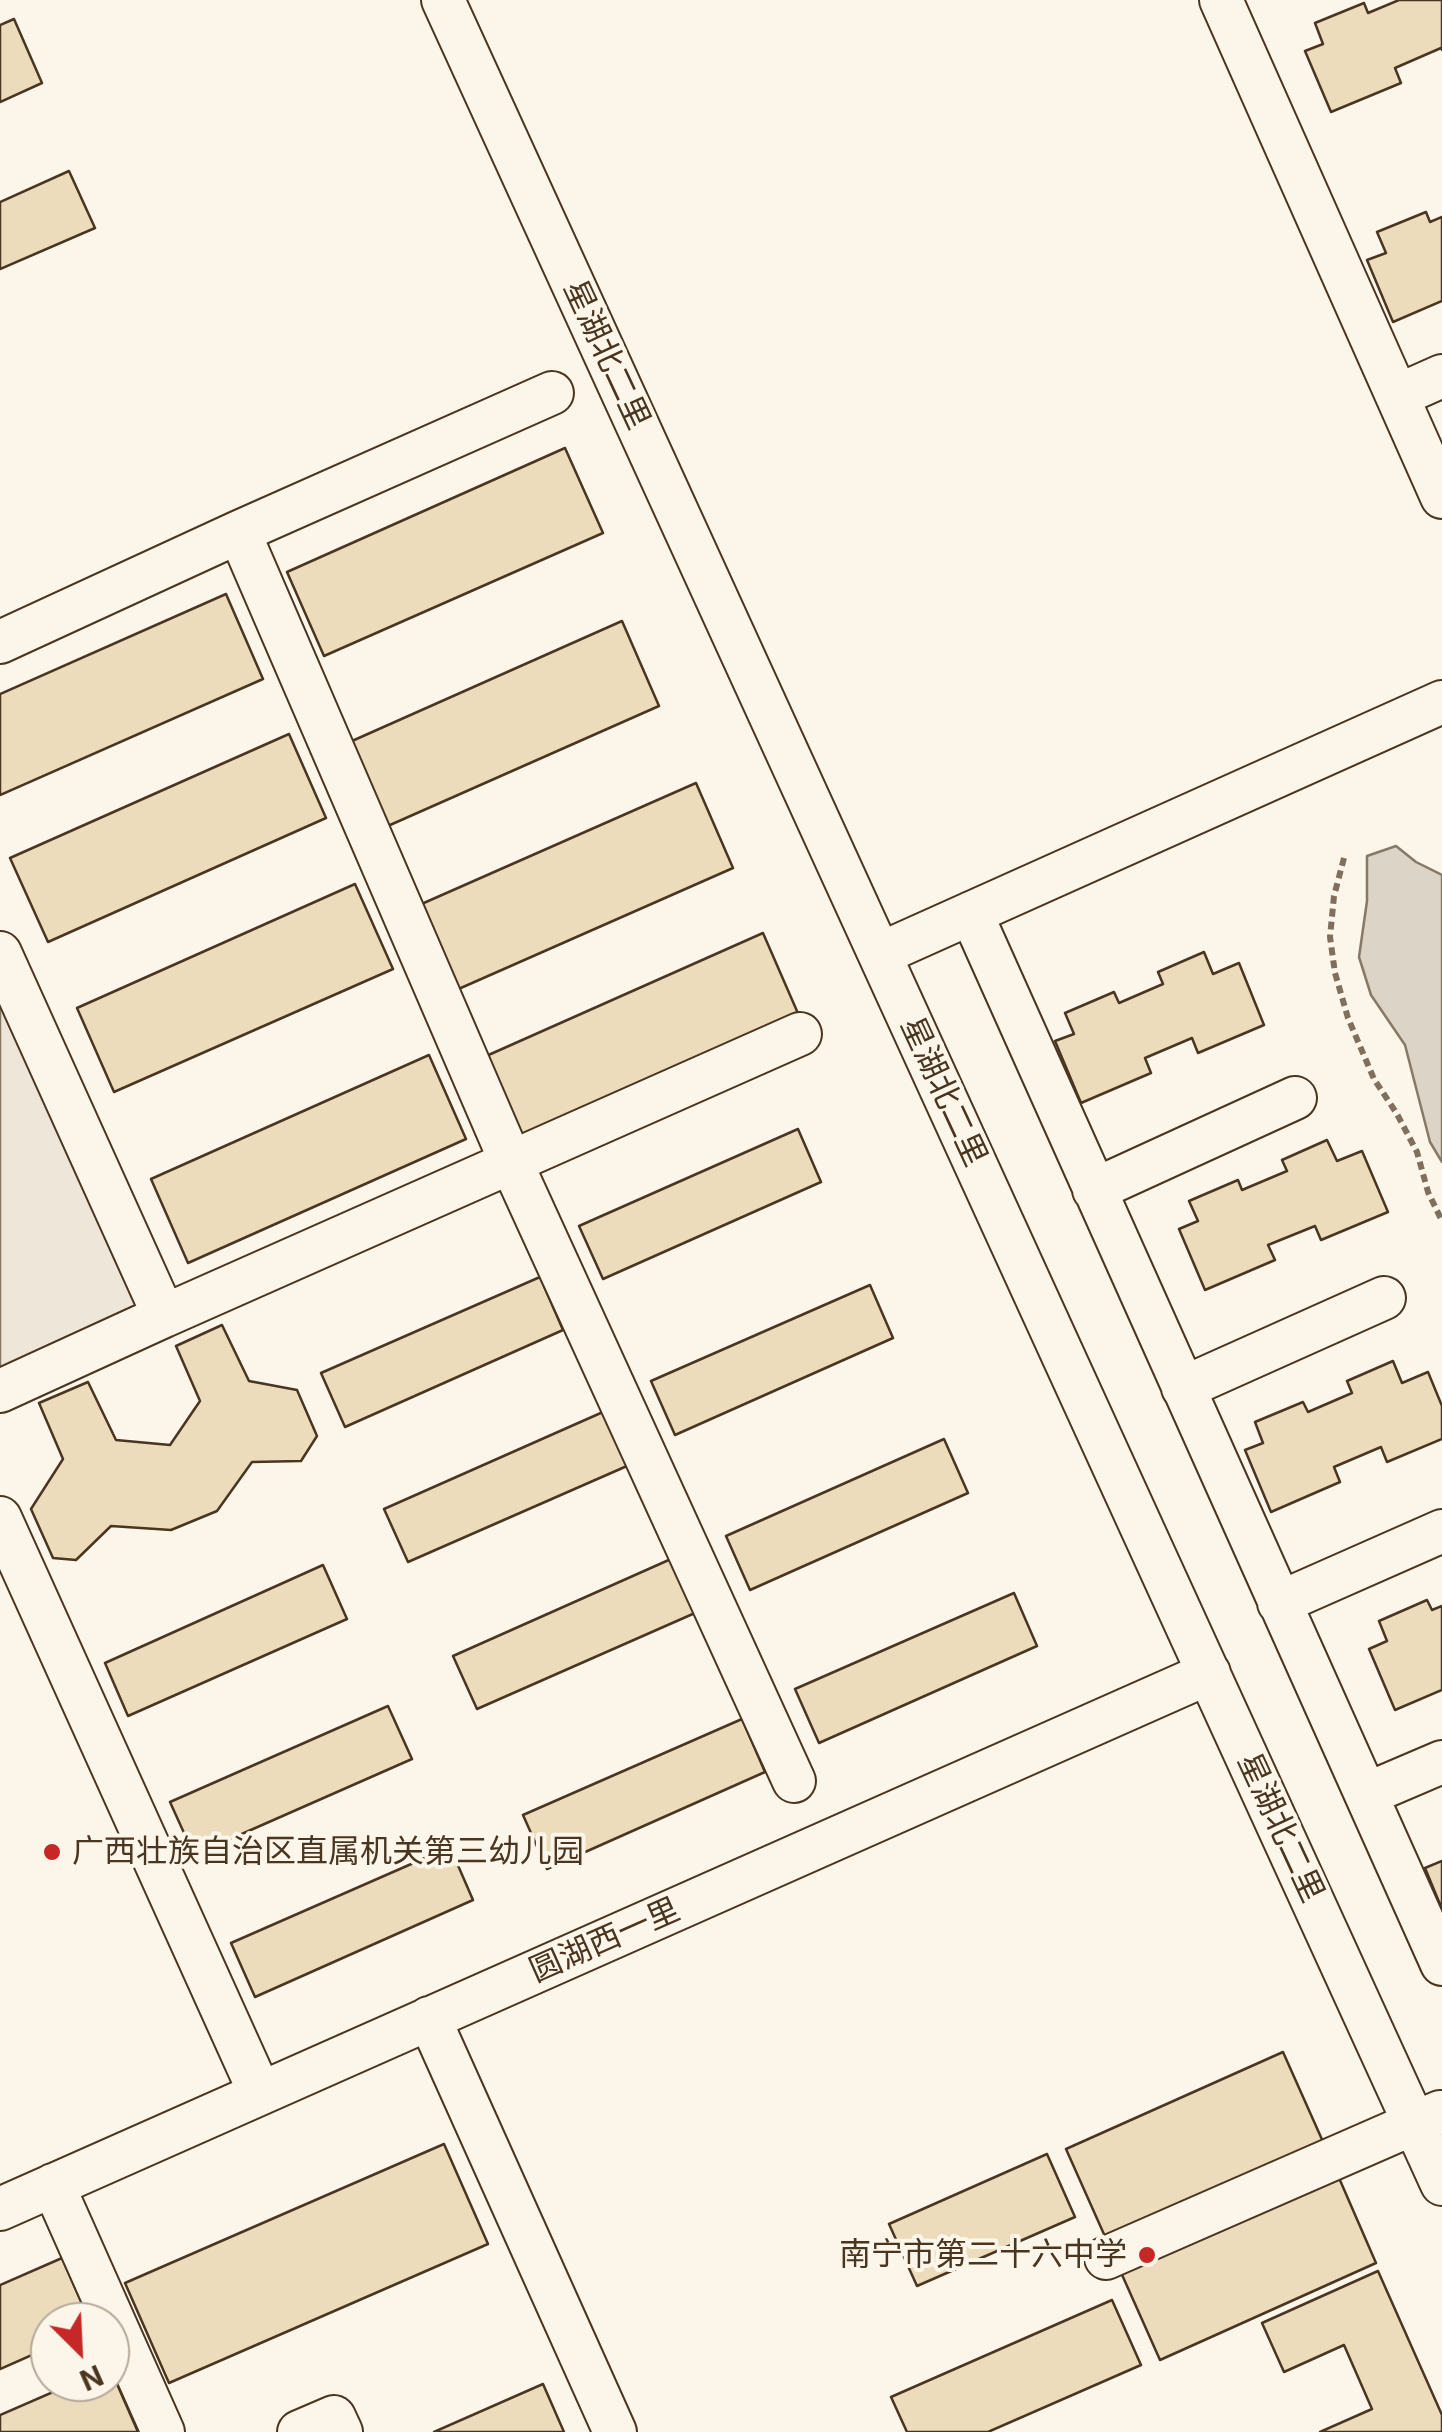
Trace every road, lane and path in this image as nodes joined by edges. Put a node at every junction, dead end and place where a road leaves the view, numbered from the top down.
1 (443, 0) edge
2 (1235, 4) edge
3 (1442, 376) edge
4 (552, 393) dead end
5 (1397, 396) junction
6 (1442, 498) edge
7 (239, 532) junction
8 (0, 642) edge
9 (1442, 702) edge
10 (1344, 858) dead end
11 (970, 913) junction
12 (0, 953) edge
13 (880, 954) junction
14 (800, 1034) dead end
15 (1295, 1098) dead end
16 (510, 1162) junction
17 (1094, 1190) junction
18 (1442, 1222) edge
19 (1384, 1298) dead end
20 (164, 1316) junction
21 (1183, 1388) junction
22 (0, 1391) edge
23 (0, 1518) edge
24 (1442, 1531) edge
25 (1279, 1604) junction
26 (1209, 1673) junction
27 (1442, 1762) edge
28 (794, 1781) dead end
29 (1368, 1794) junction
30 (1442, 1964) edge
31 (430, 2018) junction
32 (260, 2093) junction
33 (1428, 2116) edge
34 (1442, 2184) edge
35 (53, 2186) junction
36 (0, 2209) edge
37 (1106, 2258) dead end
38 (163, 2432) edge
39 (298, 2432) edge
40 (340, 2432) edge
41 (615, 2432) edge

1 - 13 street, 星湖北二里
2 - 5 street
3 - 5 street
4 - 7 street
5 - 6 street
7 - 8 street
7 - 16 street
9 - 11 street
10 - 18 path
11 - 13 street
11 - 17 street
12 - 20 street
13 - 26 street, 星湖北二里
14 - 16 street
15 - 17 street
16 - 20 street
16 - 28 street
17 - 21 street
19 - 21 street
20 - 22 street
21 - 25 street
23 - 32 street
24 - 25 street
25 - 29 street
26 - 31 street, 圆湖西一里
26 - 33 street, 星湖北二里
27 - 29 street
29 - 30 street
31 - 32 street, 圆湖西一里
31 - 41 street
32 - 35 street, 圆湖西一里
33 - 34 street, 星湖北二里
33 - 37 street
35 - 36 street, 圆湖西一里
35 - 38 street
39 - 40 street

